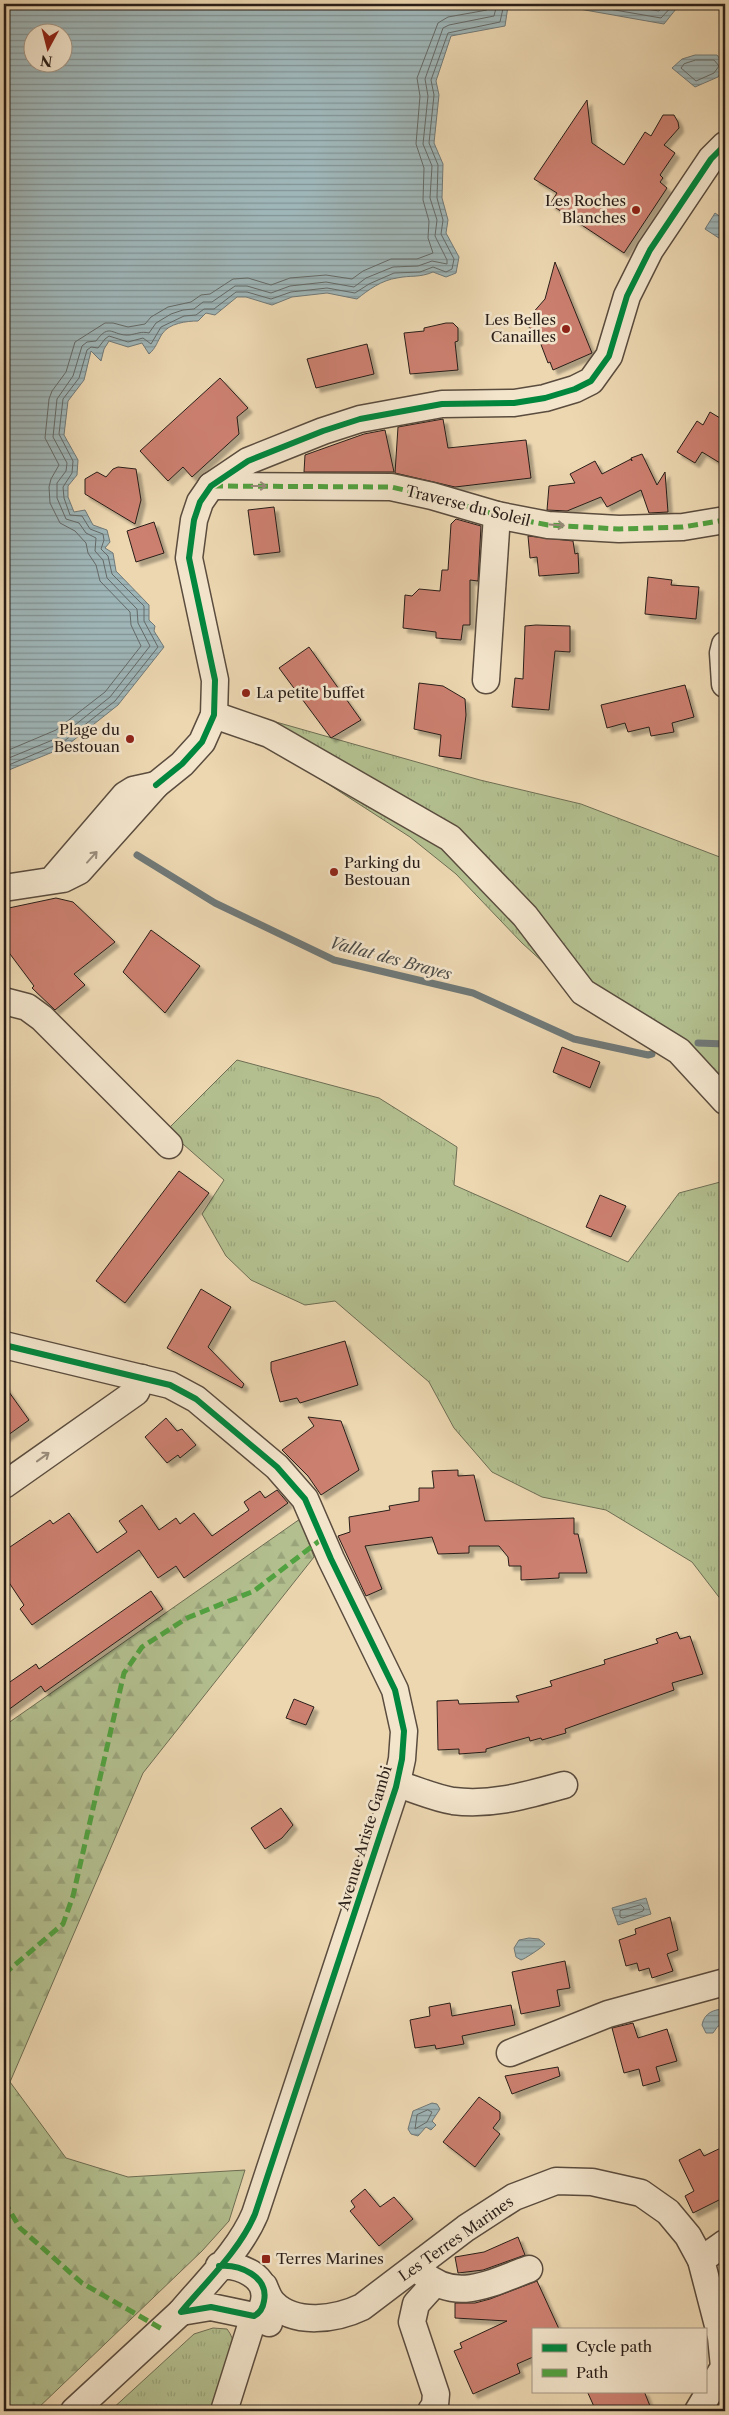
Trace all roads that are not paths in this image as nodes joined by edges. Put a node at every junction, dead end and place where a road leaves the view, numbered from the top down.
1 (725, 145) edge
2 (211, 486) junction
3 (497, 515) junction
4 (725, 520) edge
5 (725, 646) edge
6 (486, 680) dead end
7 (725, 684) edge
8 (214, 715) junction
9 (4, 888) edge
10 (4, 1001) edge
11 (725, 1101) edge
12 (169, 1145) dead end
13 (4, 1345) edge
14 (142, 1378) junction
15 (4, 1485) edge
16 (397, 1784) junction
17 (564, 1785) dead end
18 (725, 1982) edge
19 (510, 2053) dead end
20 (725, 2242) edge
21 (701, 2260) junction
22 (415, 2266) junction
23 (529, 2269) dead end
24 (215, 2271) junction
25 (434, 2284) junction
26 (264, 2286) junction
27 (222, 2309) junction
28 (354, 2311) junction
29 (181, 2312) junction
30 (254, 2316) junction
31 (74, 2411) edge
32 (224, 2411) edge
33 (431, 2411) edge
34 (698, 2411) edge

1 - 2 street
2 -> 3 street, Traverse du Soleil
2 - 8 street
3 -> 4 street, Traverse du Soleil
3 - 6 street
5 - 7 street
8 - 9 street
8 - 11 street
10 - 12 street
13 - 14 street, Avenue Ariste Gambi
15 -> 14 street
14 - 16 street, Avenue Ariste Gambi
16 - 17 street
16 - 24 street, Avenue Ariste Gambi
18 - 19 street
20 - 21 street
21 - 22 street, Les Terres Marines
21 - 34 street, Les Terres Marines
22 - 25 street
22 - 28 street, Les Terres Marines
23 - 25 street
24 - 26 street
24 - 27 street
24 - 29 street, Avenue Ariste Gambi
25 - 33 street
26 - 28 street, Les Terres Marines
26 - 30 street
27 - 29 street
27 - 30 street
28 - 30 street, Les Terres Marines
29 - 31 street, Avenue Ariste Gambi
30 - 32 street

